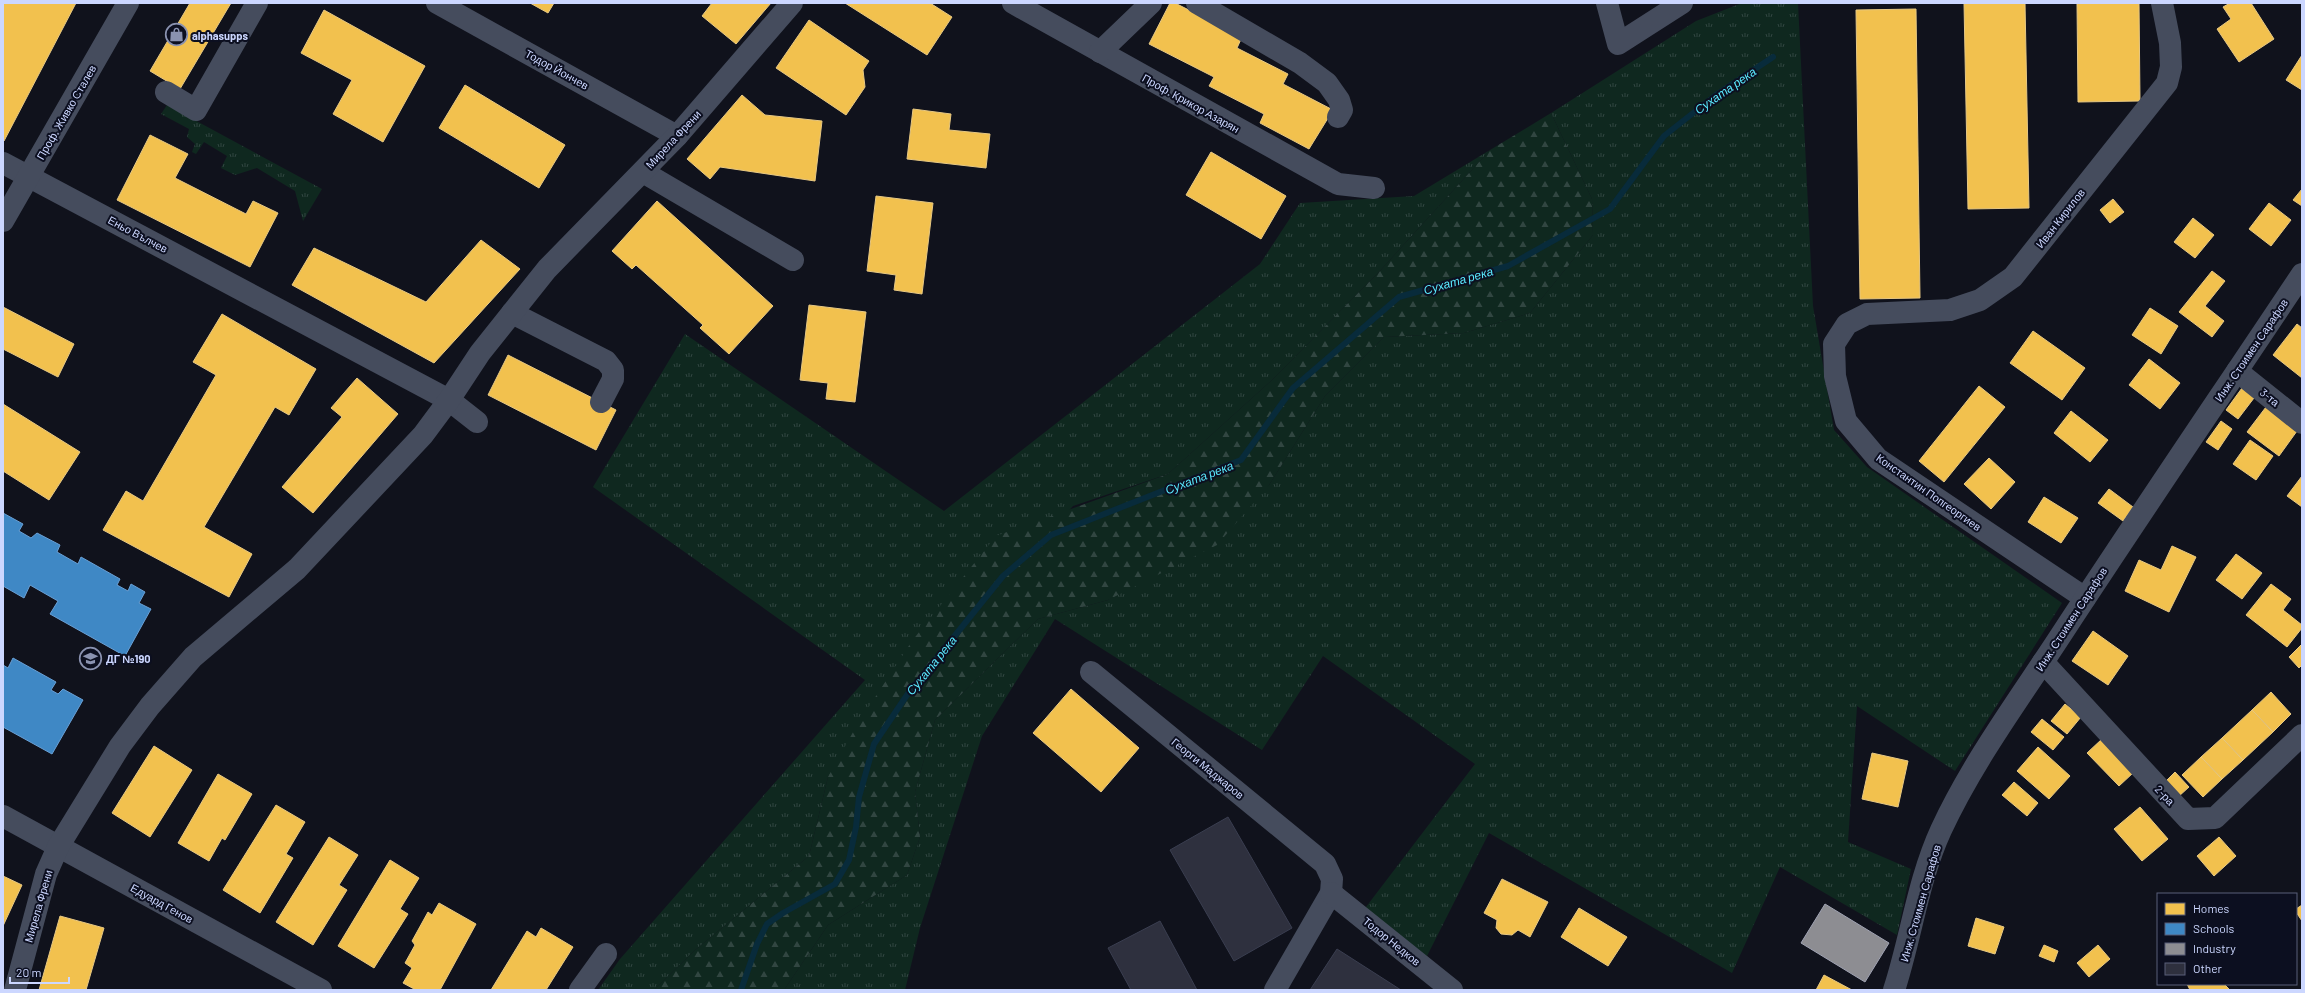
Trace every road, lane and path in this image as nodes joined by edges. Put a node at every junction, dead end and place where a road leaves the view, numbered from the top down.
1 (128, 3) edge
2 (257, 3) edge
3 (437, 3) edge
4 (792, 3) edge
5 (1013, 3) edge
6 (1151, 3) edge
7 (1198, 3) edge
8 (1607, 3) edge
9 (1682, 3) edge
10 (2162, 3) edge
11 (1100, 52) junction
12 (166, 92) dead end
13 (1338, 117) dead end
14 (677, 136) junction
15 (3, 163) edge
16 (643, 172) junction
17 (29, 176) junction
18 (1374, 188) dead end
19 (3, 221) edge
20 (793, 260) dead end
21 (2302, 274) edge
22 (512, 313) junction
23 (1847, 324) joint
24 (2237, 371) junction
25 (450, 400) junction
26 (601, 402) dead end
27 (477, 422) dead end
28 (2302, 423) edge
29 (2085, 598) junction
30 (2043, 662) junction
31 (1091, 672) dead end
32 (2302, 735) edge
33 (3, 816) edge
34 (58, 847) junction
35 (1331, 893) junction
36 (606, 954) dead end
37 (15, 990) edge
38 (321, 990) edge
39 (580, 990) edge
40 (1275, 990) edge
41 (1452, 990) edge
42 (1894, 990) edge

1 - 17 street, Проф. Живко Сталев
2 - 12 street
3 - 14 street, Тодор Йончев
4 - 14 street, Мирела Френи
5 - 11 street, Проф. Крикор Азарян
6 - 11 street
7 - 13 street
8 - 9 street
10 - 23 street, Иван Кирилов
11 - 18 street, Проф. Крикор Азарян
14 - 16 street, Мирела Френи
15 - 17 street, Еньо Вълчев
16 - 20 street
16 - 22 street, Мирела Френи
17 - 19 street, Проф. Живко Сталев
17 - 25 street, Еньо Вълчев
21 - 24 street, Инж. Стоимен Сарафов
22 - 25 street, Мирела Френи
22 - 26 street
23 - 29 street, Константин Попгеоргиев
24 - 28 street, 3-та
24 - 29 street, Инж. Стоимен Сарафов
25 - 27 street, Еньо Вълчев
25 - 34 street, Мирела Френи
29 - 30 street, Инж. Стоимен Сарафов
30 - 32 street, 2-ра
30 - 42 street, Инж. Стоимен Сарафов
31 - 35 street, Георги Маджаров
33 - 34 street, Едуард Генов
34 - 37 street, Мирела Френи
34 - 38 street, Едуард Генов
35 - 40 street
35 - 41 street, Тодор Недков
36 - 39 street

